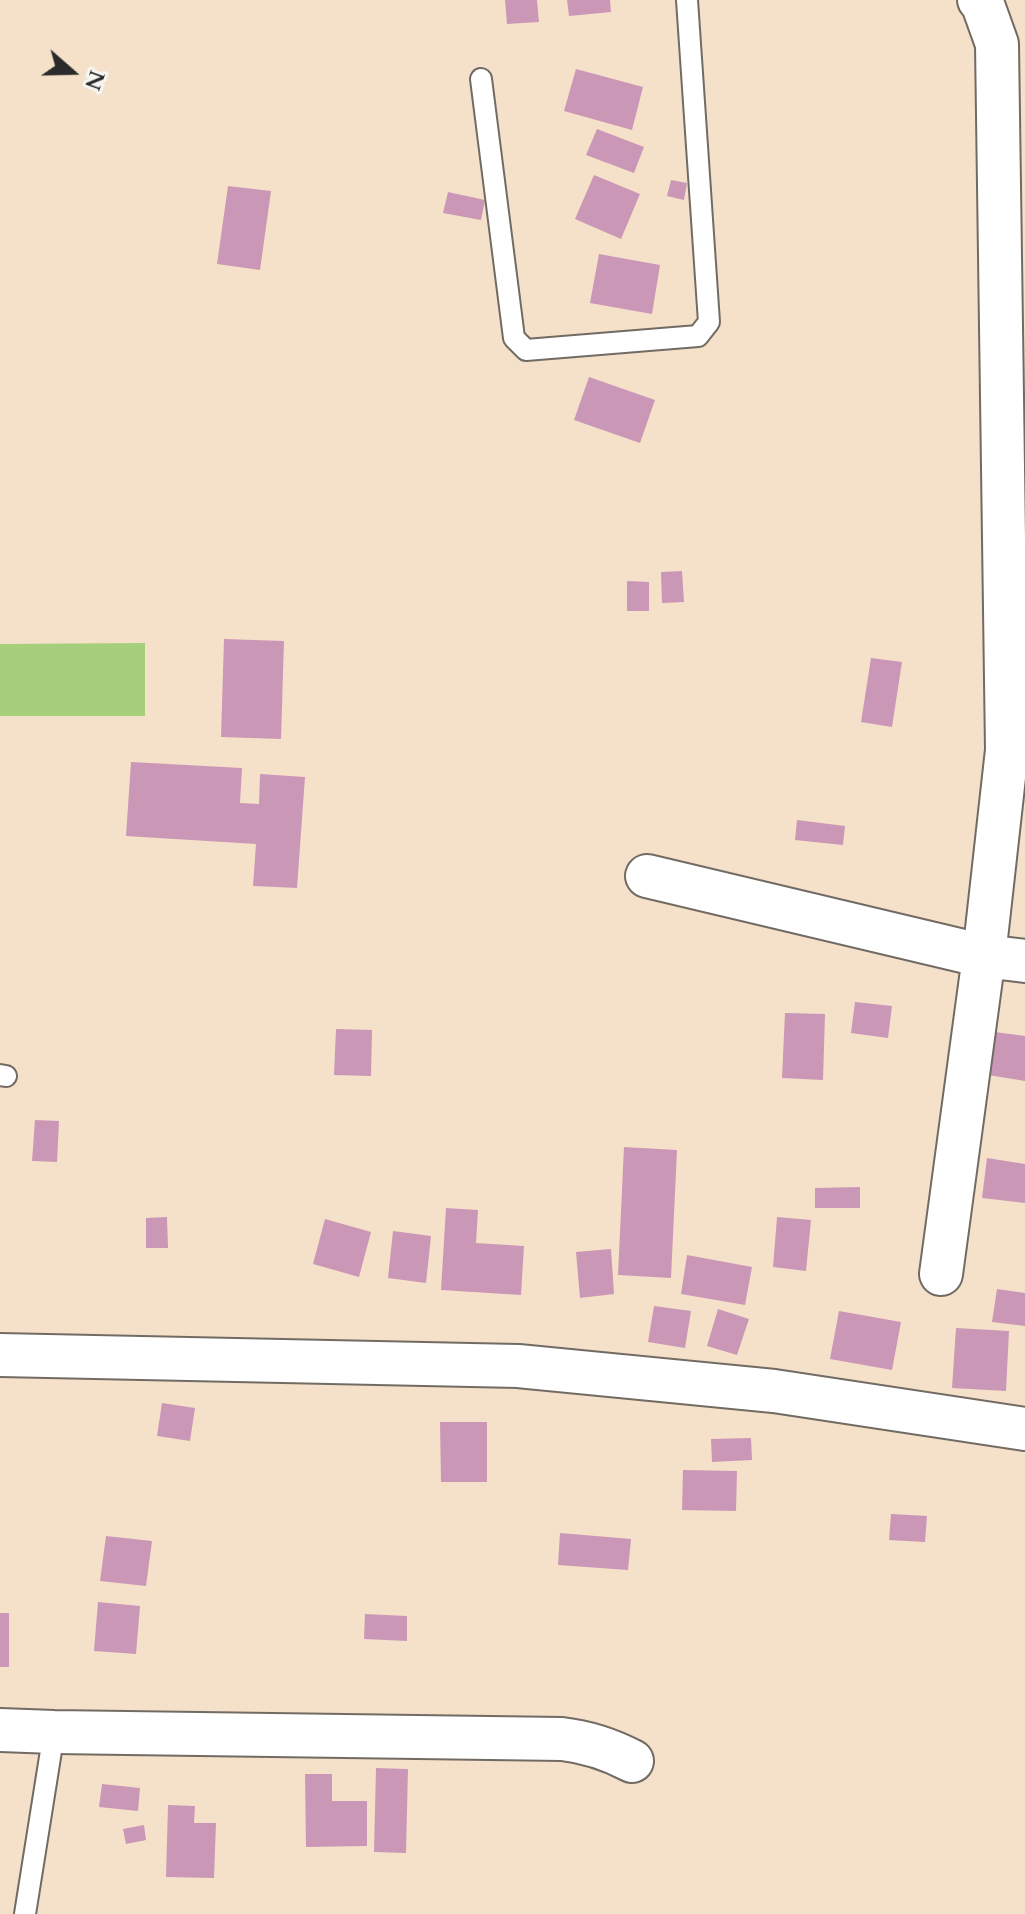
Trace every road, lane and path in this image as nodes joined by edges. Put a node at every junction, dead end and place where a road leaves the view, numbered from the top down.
1 (687, 0) edge
2 (979, 0) edge
3 (1011, 46) edge
4 (481, 79) dead end
5 (647, 876) dead end
6 (984, 956) junction
7 (1025, 961) edge
8 (941, 1274) dead end
9 (0, 1355) edge
10 (1025, 1429) edge
11 (0, 1730) edge
12 (54, 1732) junction
13 (632, 1761) dead end
14 (25, 1914) edge

1 - 4 lane
2 - 3 street
3 - 6 street
5 - 6 street
6 - 7 street
6 - 8 street
9 - 10 street
11 - 12 street
12 - 13 street
12 - 14 lane

